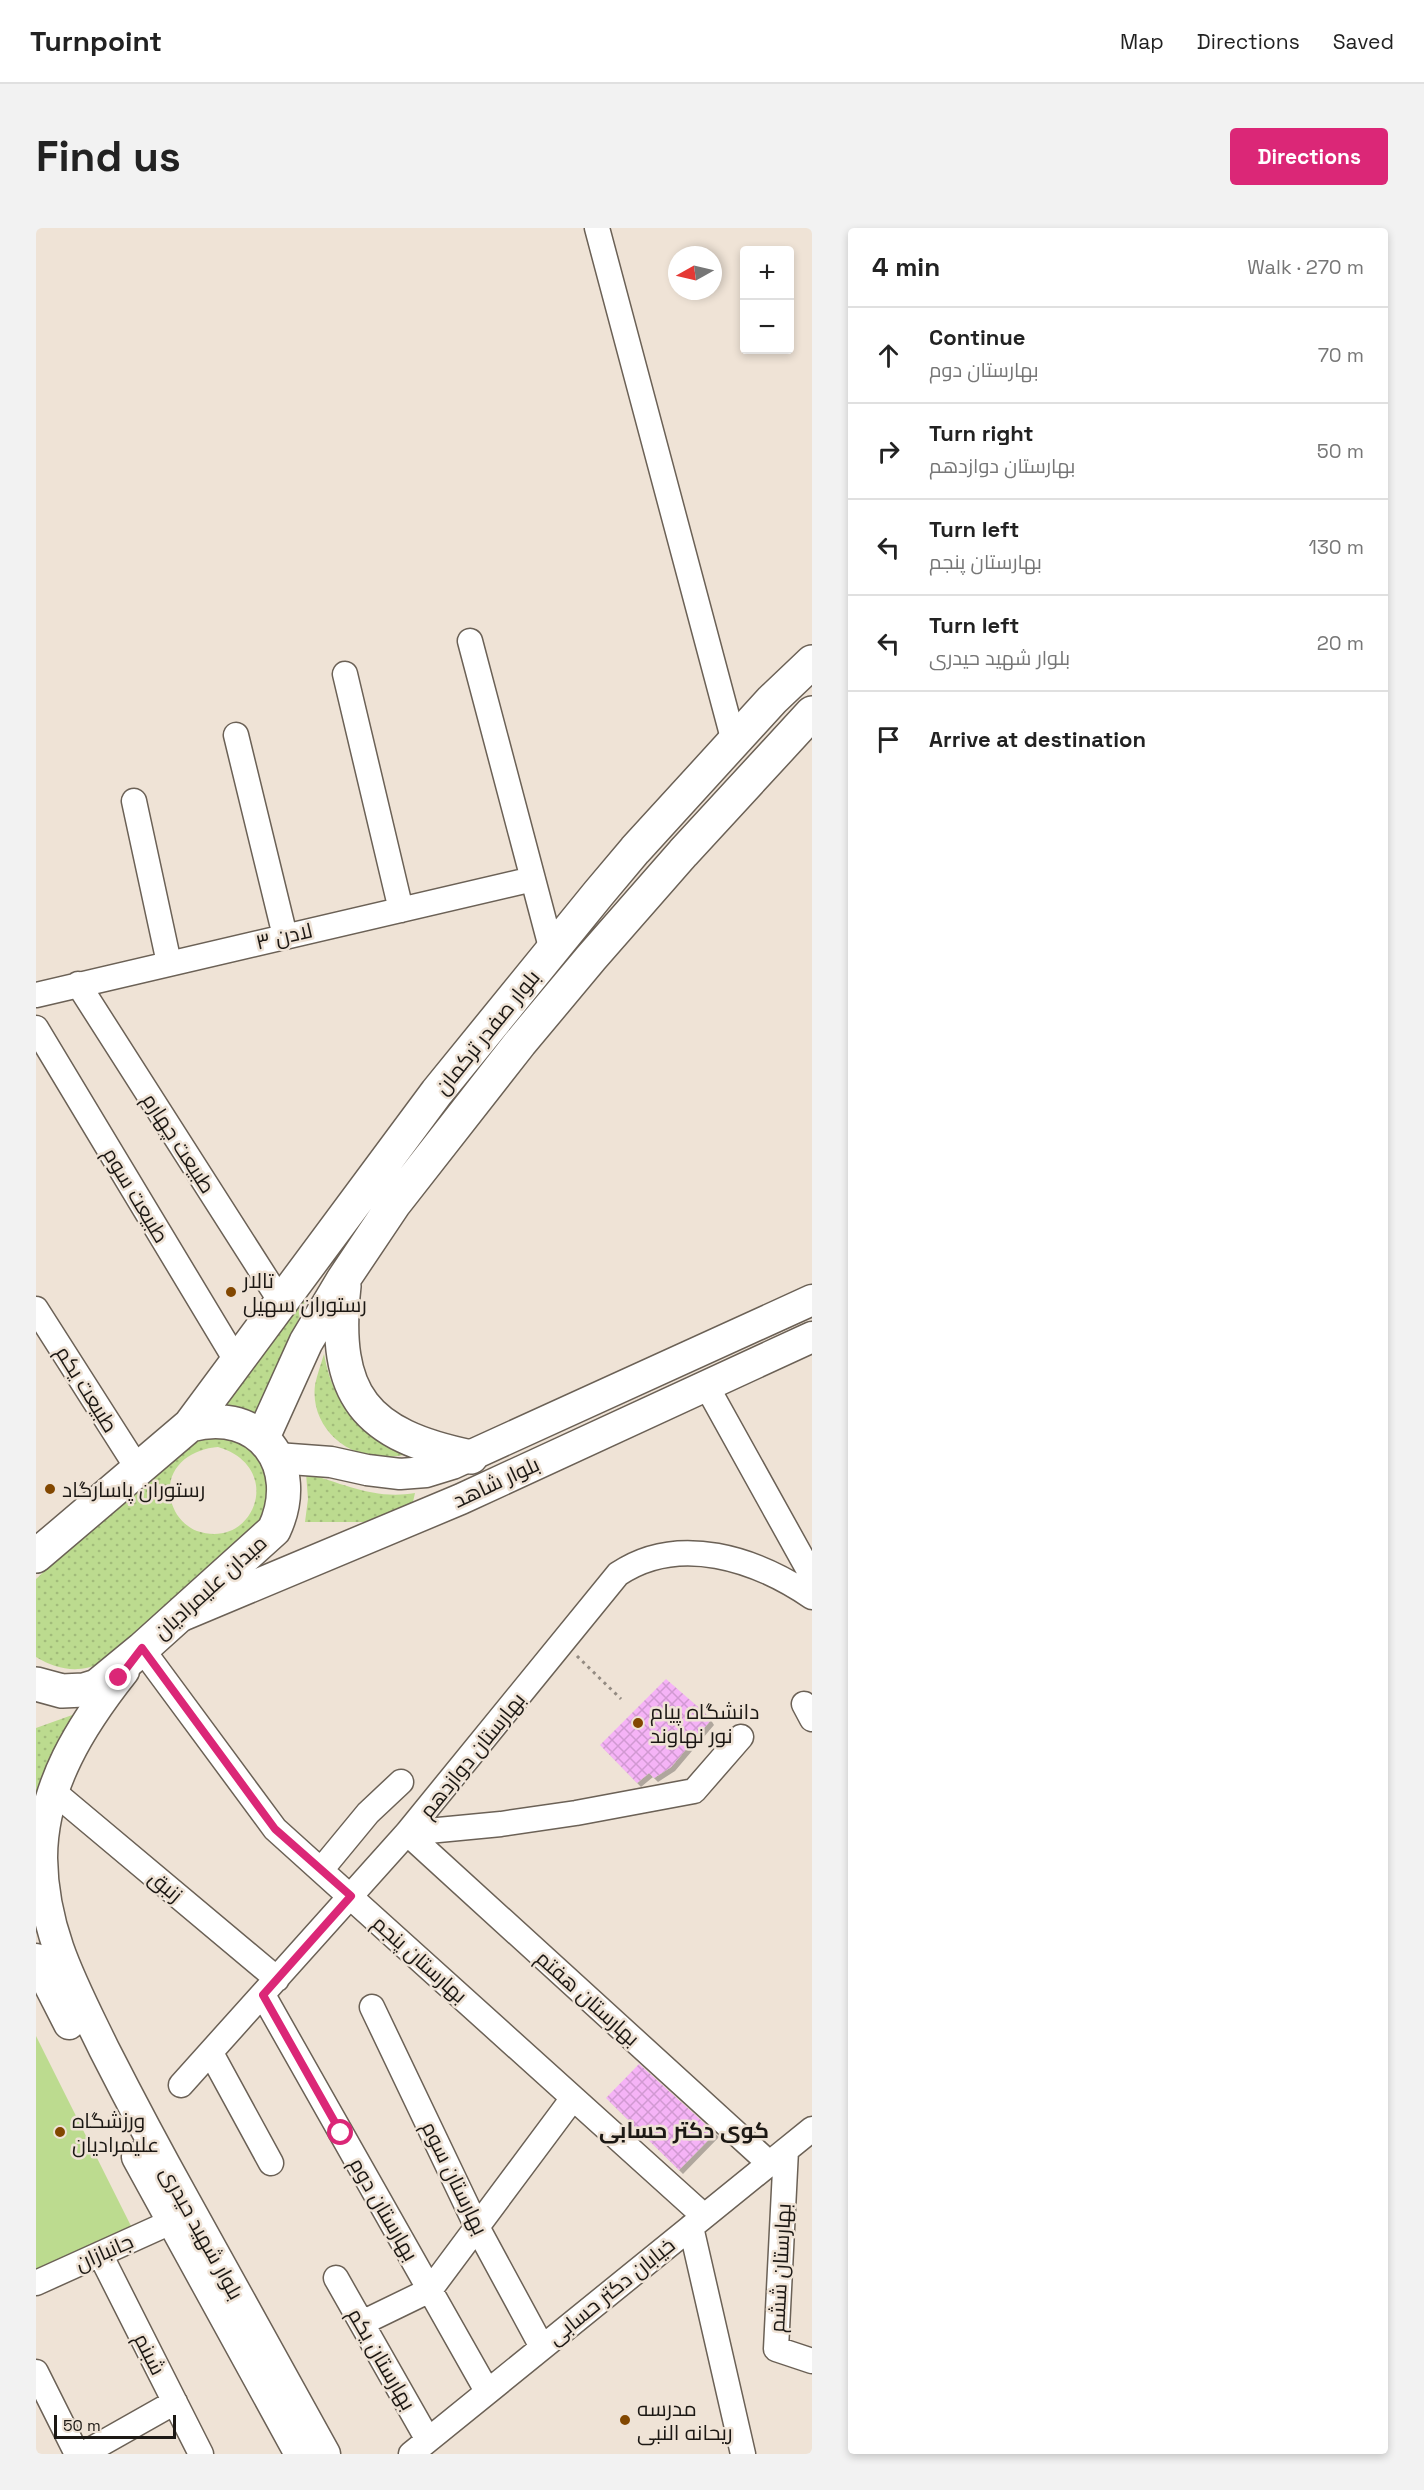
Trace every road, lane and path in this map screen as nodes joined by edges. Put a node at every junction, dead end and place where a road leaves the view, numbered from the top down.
1 (597, 228) edge
2 (470, 641) dead end
3 (812, 662) edge
4 (345, 674) dead end
5 (812, 713) edge
6 (236, 735) dead end
7 (734, 742) junction
8 (134, 801) dead end
9 (533, 879) junction
10 (401, 910) junction
11 (285, 936) junction
12 (552, 951) junction
13 (169, 963) junction
14 (78, 984) junction
15 (36, 995) edge
16 (36, 1029) edge
17 (345, 1277) junction
18 (812, 1300) edge
19 (281, 1302) junction
20 (36, 1309) edge
21 (812, 1337) edge
22 (237, 1362) junction
23 (706, 1385) junction
24 (190, 1425) junction
25 (270, 1448) junction
26 (471, 1457) junction
27 (138, 1470) junction
28 (36, 1556) edge
29 (808, 1584) edge
30 (176, 1619) junction
31 (564, 1643) junction
32 (142, 1648) junction
33 (36, 1684) edge
34 (84, 1690) junction
35 (621, 1699) dead end
36 (36, 1707) edge
37 (741, 1737) dead end
38 (401, 1782) dead end
39 (54, 1792) junction
40 (407, 1833) junction
41 (321, 1870) junction
42 (351, 1896) junction
43 (36, 1959) edge
44 (270, 1987) junction
45 (372, 2007) dead end
46 (211, 2053) junction
47 (181, 2085) dead end
48 (573, 2098) junction
49 (812, 2129) edge
50 (778, 2156) junction
51 (272, 2163) dead end
52 (180, 2216) junction
53 (697, 2222) junction
54 (477, 2227) junction
55 (100, 2254) junction
56 (336, 2278) dead end
57 (36, 2283) edge
58 (430, 2290) junction
59 (362, 2323) junction
60 (542, 2347) junction
61 (812, 2361) edge
62 (36, 2372) edge
63 (487, 2391) junction
64 (175, 2402) junction
65 (420, 2447) edge
66 (77, 2454) edge
67 (83, 2454) edge
68 (201, 2454) edge
69 (300, 2454) edge
70 (325, 2454) edge
71 (743, 2454) edge

1 - 7 street
2 - 9 street
3 - 7 highway, بلوار صفدر ترکمان
4 - 10 street
5 - 17 highway, بلوار صفدر ترکمان
6 - 11 street
7 - 12 highway, بلوار صفدر ترکمان
8 - 13 street
9 - 10 street, لادن ۳
9 - 12 street
10 - 11 street, لادن ۳
11 - 13 street, لادن ۳
12 - 19 highway, بلوار صفدر ترکمان
13 - 14 street, لادن ۳
14 - 15 street, لادن ۳
14 - 19 street, طبیعت چهارم
16 - 22 street, طبیعت سوم
17 - 25 highway, بلوار صفدر ترکمان
17 - 26 highway
18 - 26 main road, بلوار شاهد
19 - 22 highway, بلوار صفدر ترکمان
20 - 27 street, طبیعت یکم
21 - 23 main road, بلوار شاهد
22 - 24 highway, بلوار صفدر ترکمان
23 - 29 street
23 - 30 main road, بلوار شاهد
24 - 25 highway
24 - 27 highway
25 - 26 main road, بلوار شاهد
25 - 30 highway, میدان علیمرادیان
27 - 28 highway
29 - 31 street, بهارستان دوازدهم
30 - 32 highway, میدان علیمرادیان
31 - 35 path
31 - 40 street, بهارستان دوازدهم
32 - 34 highway, میدان علیمرادیان
32 - 39 main road, بلوار شهید حیدری
32 - 41 street, بهارستان پنجم
33 - 34 highway
34 - 36 highway, میدان علیمرادیان
37 - 40 street
38 - 41 street
39 - 44 street, زنبق
39 - 52 main road, بلوار شهید حیدری
40 - 42 street, بهارستان دوازدهم
40 - 50 street, بهارستان هفتم
41 - 42 street, بهارستان پنجم
42 - 44 street, بهارستان دوازدهم
42 - 48 street, بهارستان پنجم
43 - 52 main road, بلوار شهید حیدری
44 - 46 street, بهارستان دوازدهم
44 - 58 street, بهارستان دوم
45 - 54 street, بهارستان سوم
46 - 47 street, بهارستان دوازدهم
46 - 51 street
48 - 53 street, بهارستان پنجم
48 - 54 street
49 - 50 street, خیابان دکتر حسابی
50 - 53 street, خیابان دکتر حسابی
50 - 61 street, بهارستان ششم
52 - 55 street, جانبازان
52 - 69 main road, بلوار شهید حیدری
52 - 70 main road, بلوار شهید حیدری
53 - 60 street, خیابان دکتر حسابی
53 - 71 street
54 - 58 street
54 - 60 street, بهارستان سوم
55 - 57 street, جانبازان
55 - 64 street, شبنم
56 - 59 street, بهارستان یکم
58 - 59 street
58 - 63 street, بهارستان دوم
59 - 65 street, بهارستان یکم
60 - 63 street, خیابان دکتر حسابی
62 - 66 street
63 - 65 street, خیابان دکتر حسابی
64 - 67 street
64 - 68 street, شبنم

